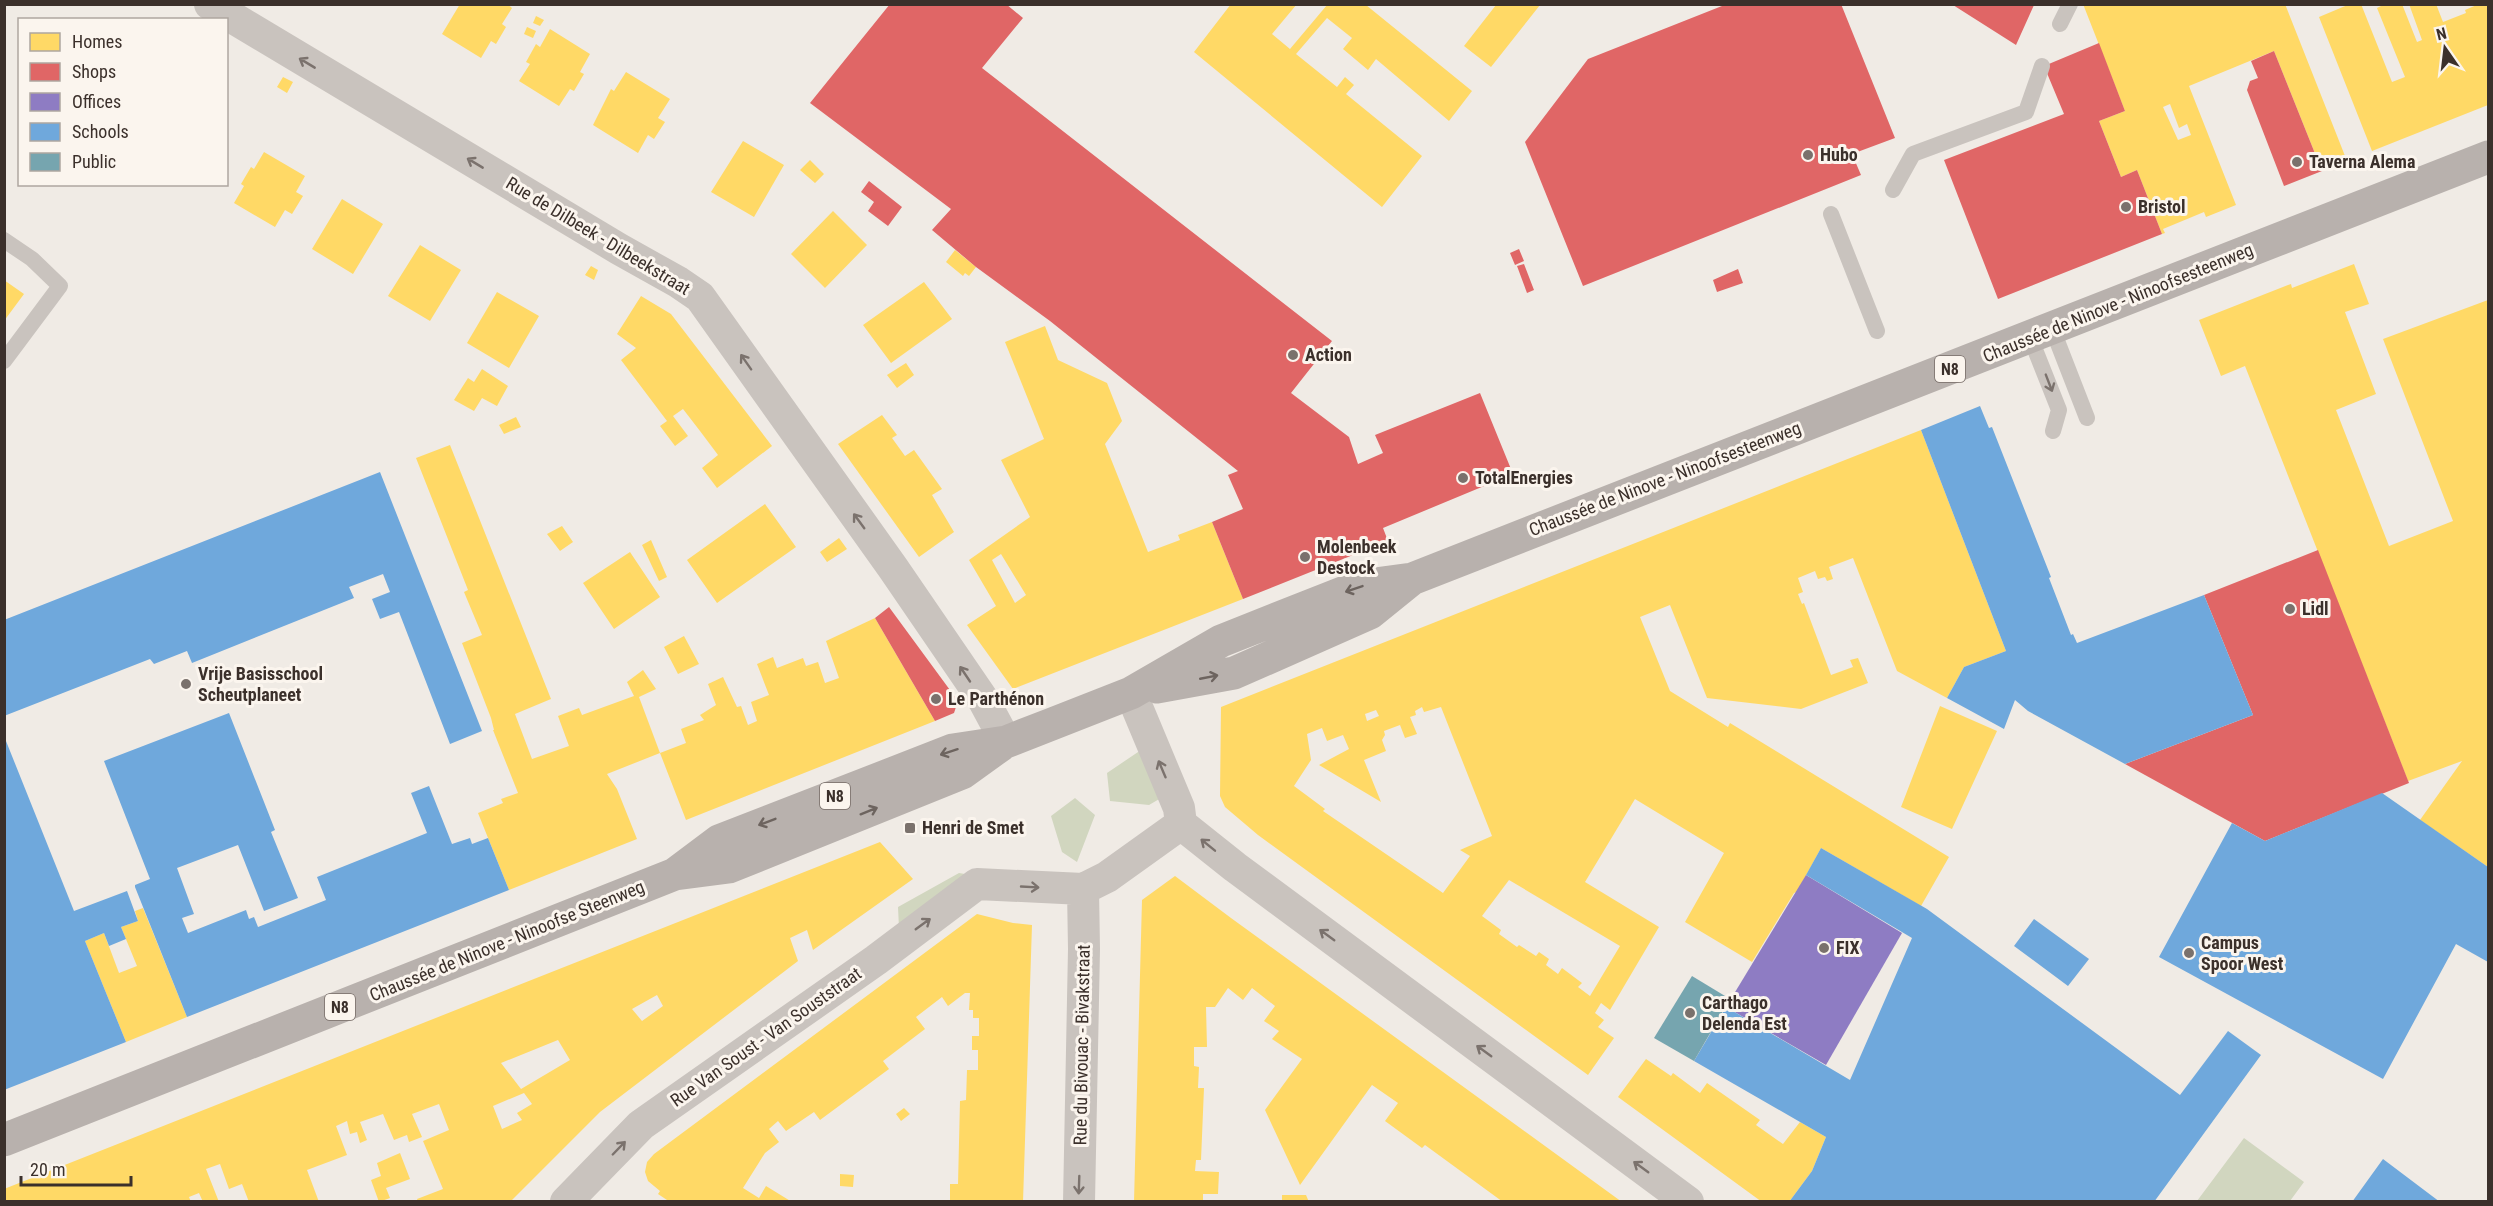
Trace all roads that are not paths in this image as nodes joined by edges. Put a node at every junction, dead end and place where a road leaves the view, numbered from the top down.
1 (210, 4) edge
2 (2070, 4) edge
3 (2060, 24) dead end
4 (2042, 66) dead end
5 (2488, 157) edge
6 (1893, 190) dead end
7 (1831, 214) dead end
8 (4, 240) edge
9 (1877, 331) dead end
10 (2041, 332) junction
11 (4, 361) edge
12 (2087, 418) dead end
13 (2053, 431) dead end
14 (1412, 579) joint
15 (1131, 693) junction
16 (1006, 742) junction
17 (1181, 824) junction
18 (1083, 889) junction
19 (4, 1140) edge
20 (581, 1198) edge
21 (1079, 1202) edge
22 (1688, 1202) edge

16 -> 1 street, Rue de Dilbeek - Dilbeekstraat
2 - 3 lane
4 - 6 lane
5 - 10 main road, Chaussée de Ninove - Ninoofsesteenweg / N8
7 - 9 lane
8 - 11 lane
10 - 12 lane
10 -> 13 lane
10 - 14 main road, Chaussée de Ninove - Ninoofsesteenweg / N8
14 - 15 main road, Chaussée de Ninove - Ninoofse Steenweg / N8
15 - 16 main road, Chaussée de Ninove - Ninoofse Steenweg / N8
17 -> 15 street
16 - 19 main road, Chaussée de Ninove - Ninoofse Steenweg / N8
17 - 18 street
22 -> 17 street
20 -> 18 street, Rue Van Soust - Van Souststraat
18 -> 21 street, Rue du Bivouac - Bivakstraat

